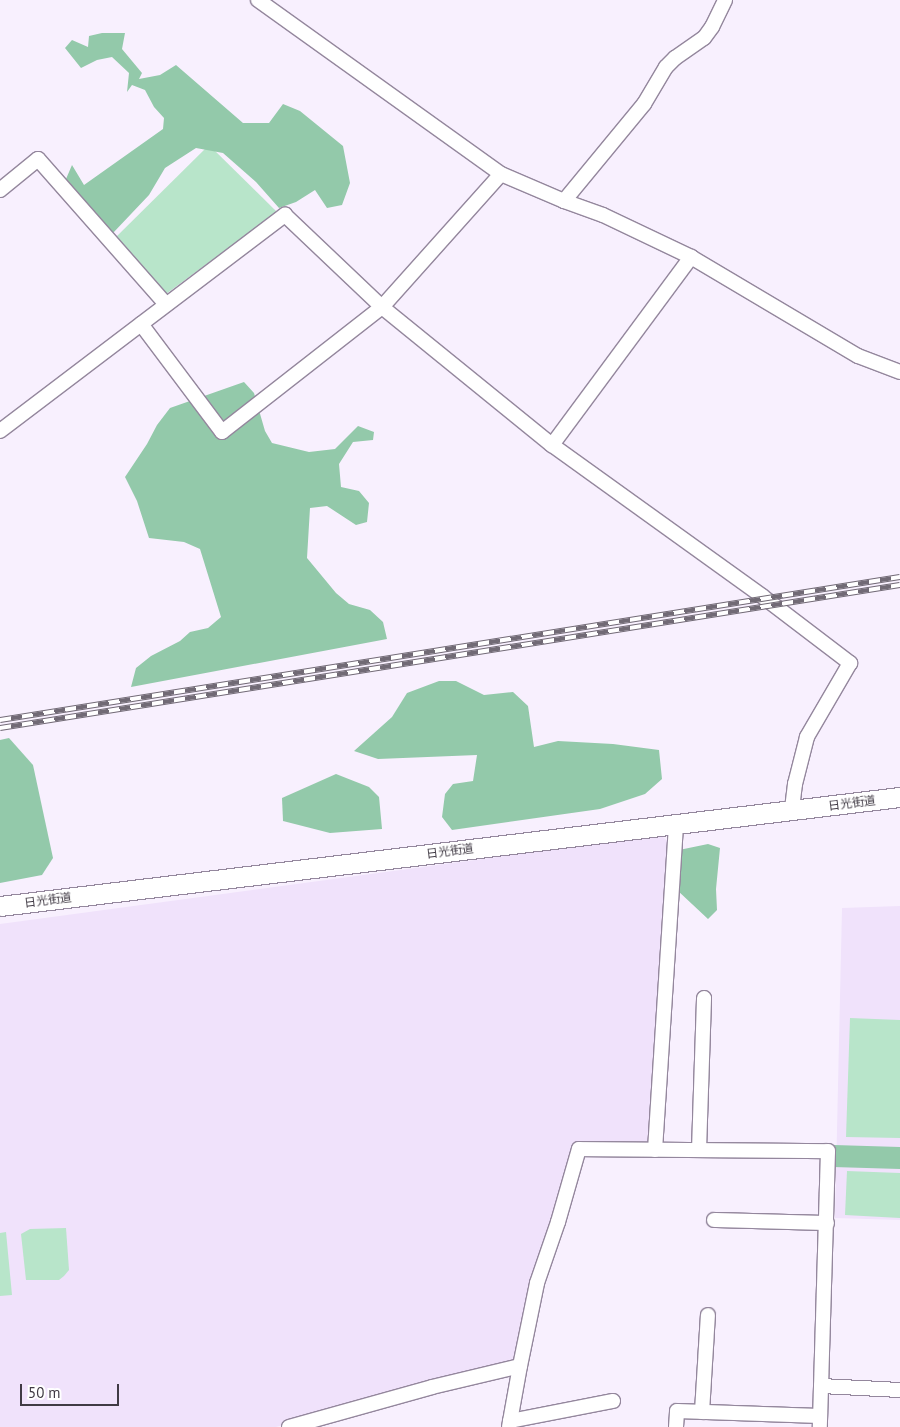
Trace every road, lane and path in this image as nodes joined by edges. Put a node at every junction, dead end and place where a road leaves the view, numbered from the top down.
1 (258, 0) edge
2 (725, 0) edge
3 (502, 174) junction
4 (0, 190) edge
5 (564, 202) junction
6 (692, 257) junction
7 (166, 304) junction
8 (382, 307) junction
9 (141, 324) junction
10 (900, 372) edge
11 (0, 431) edge
12 (552, 445) junction
13 (900, 797) edge
14 (792, 810) junction
15 (676, 824) junction
16 (0, 906) edge
17 (704, 998) dead end
18 (655, 1150) junction
19 (699, 1150) junction
20 (714, 1220) dead end
21 (827, 1223) junction
22 (708, 1315) dead end
23 (520, 1366) junction
24 (822, 1386) junction
25 (900, 1390) edge
26 (613, 1401) dead end
27 (702, 1412) junction
28 (743, 1420) edge
29 (820, 1421) edge
30 (509, 1424) edge
31 (289, 1427) edge
32 (676, 1427) edge

1 - 3 street
2 - 5 street
3 - 5 street
3 - 8 street
4 - 7 street
5 - 6 street
6 - 10 street
6 - 12 street
7 - 8 street
7 - 9 street
8 - 9 street
8 - 12 street
9 - 11 street
12 - 14 street
13 - 14 main road, 日光街道
14 - 15 main road, 日光街道
15 - 16 main road, 日光街道
15 - 18 street
17 - 19 street
18 - 19 street
18 - 23 street
19 - 21 street
20 - 21 street
21 - 24 street
22 - 27 street
23 - 30 street
23 - 31 street
24 - 25 street
24 - 29 street
26 - 30 street
27 - 28 street
27 - 32 street
28 - 29 street

